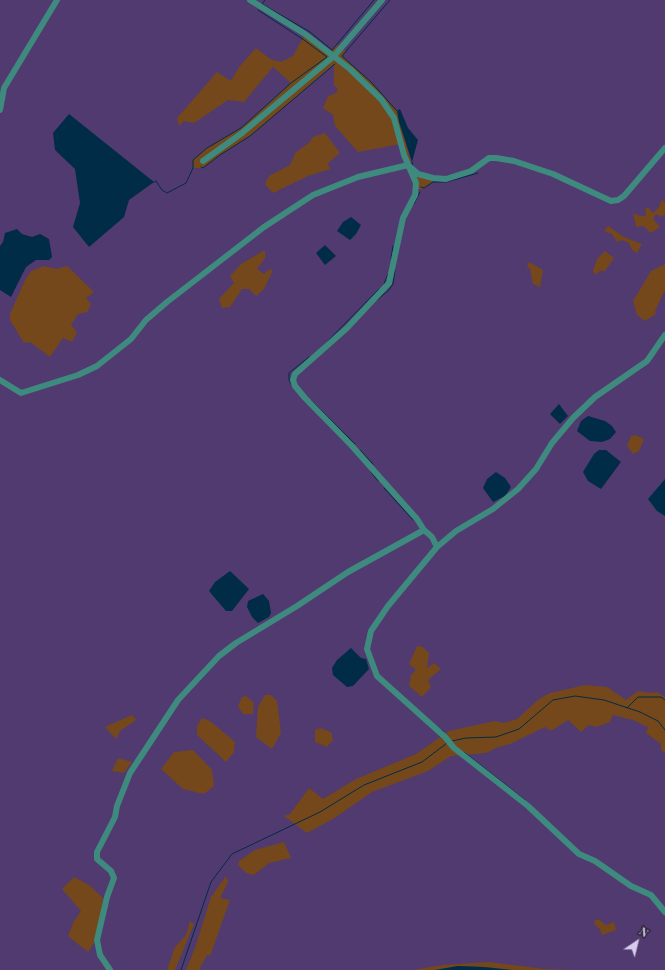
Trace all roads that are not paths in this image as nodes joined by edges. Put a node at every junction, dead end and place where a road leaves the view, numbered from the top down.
1 (57, 0) edge
2 (250, 0) edge
3 (382, 0) edge
4 (334, 56) junction
5 (0, 110) edge
6 (665, 148) edge
7 (203, 160) dead end
8 (408, 165) junction
9 (665, 335) edge
10 (0, 380) edge
11 (424, 530) junction
12 (437, 547) junction
13 (665, 912) edge
14 (110, 970) edge

1 - 5 street
2 - 4 street
3 - 4 street
4 - 7 street
4 - 8 street
6 - 8 street
8 - 10 street
8 - 11 street
9 - 12 street
11 - 12 street
11 - 14 street
12 - 13 street

